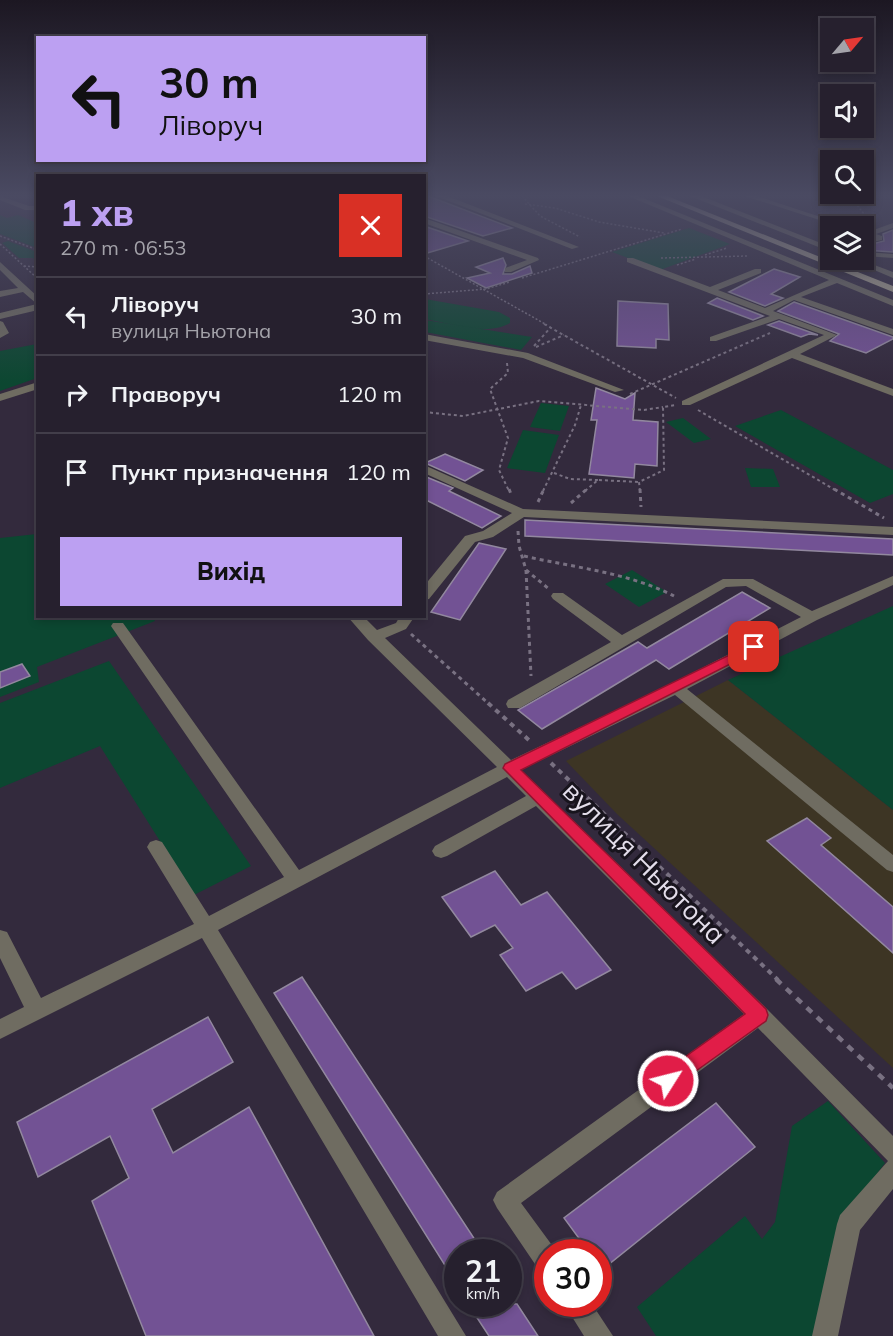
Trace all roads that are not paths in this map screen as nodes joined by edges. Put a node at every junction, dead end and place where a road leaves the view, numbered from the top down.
1 (531, 258) edge
2 (783, 258) edge
3 (815, 258) edge
4 (630, 260) road end
5 (0, 265) edge
6 (874, 268) edge
7 (508, 270) dead end
8 (758, 271) dead end
9 (893, 275) edge
10 (837, 280) junction
11 (24, 289) junction
12 (711, 290) junction
13 (893, 290) edge
14 (0, 294) edge
15 (793, 297) junction
16 (36, 300) edge
17 (893, 303) edge
18 (36, 307) edge
19 (765, 311) junction
20 (0, 316) edge
21 (779, 316) junction
22 (0, 324) edge
23 (893, 332) edge
24 (0, 334) edge
25 (426, 337) edge
26 (713, 339) dead end
27 (792, 354) junction
28 (36, 386) edge
29 (622, 393) road end
30 (893, 393) edge
31 (0, 398) edge
32 (686, 403) road end
33 (426, 469) edge
34 (521, 513) junction
35 (893, 531) edge
36 (893, 580) edge
37 (426, 594) edge
38 (558, 596) road end
39 (812, 617) junction
40 (356, 618) edge
41 (405, 621) edge
42 (118, 626) dead end
43 (374, 637) junction
44 (621, 642) junction
45 (676, 688) junction
46 (514, 704) dead end
47 (510, 768) junction
48 (538, 796) junction
49 (156, 847) dead end
50 (441, 851) dead end
51 (893, 865) edge
52 (297, 881) junction
53 (206, 927) junction
54 (0, 938) edge
55 (38, 1011) junction
56 (759, 1015) junction
57 (0, 1029) edge
58 (893, 1152) edge
59 (893, 1170) edge
60 (534, 1241) edge
61 (586, 1317) edge
62 (453, 1336) edge
63 (600, 1336) edge
64 (825, 1336) edge

1 - 7 street
2 - 10 street
3 - 13 main road
4 - 12 street
5 - 11 street
6 - 9 street
8 - 12 street
10 - 15 street
10 - 17 street
11 - 14 street
11 - 16 street
12 - 19 street
15 - 19 street
15 - 23 street
18 - 20 street
19 - 21 street
21 - 26 street
21 - 27 street
22 - 24 street
25 - 29 street
27 - 30 street
27 - 32 street
28 - 31 street
33 - 34 street
34 - 35 street
34 - 37 street
36 - 39 street
38 - 44 street
39 - 44 street
39 - 45 street
40 - 43 street, вулиця Ньютона
41 - 43 street
42 - 52 street
43 - 47 street, вулиця Ньютона
44 - 46 street
45 - 47 street
45 - 51 street
47 - 48 street, вулиця Ньютона
47 - 52 street
48 - 50 street
48 - 56 street, вулиця Ньютона
49 - 53 street
52 - 53 street
53 - 55 street
53 - 62 street
54 - 55 street
55 - 57 street
56 - 58 street, вулиця Ньютона
56 - 60 street
59 - 64 street
61 - 63 street

